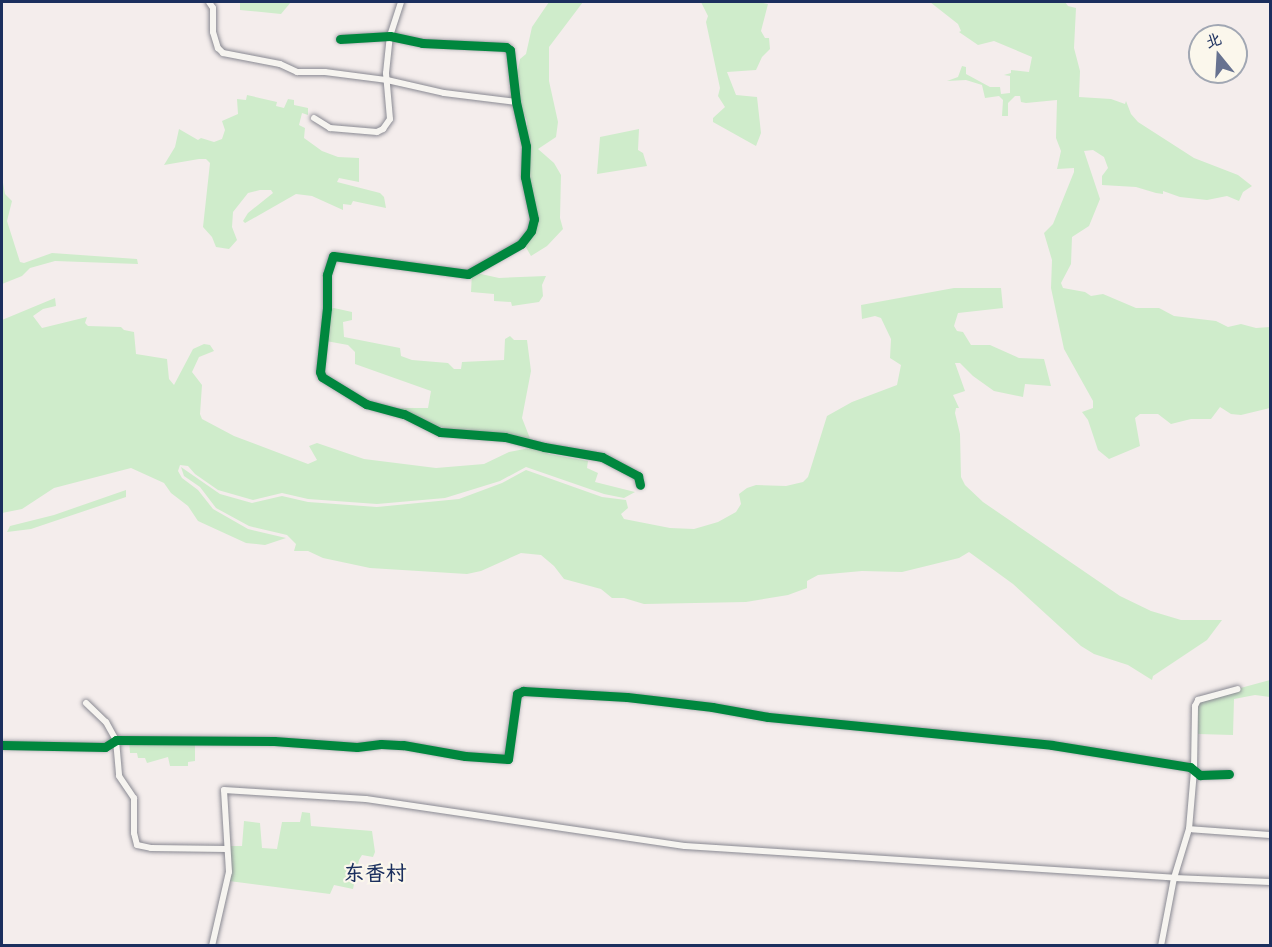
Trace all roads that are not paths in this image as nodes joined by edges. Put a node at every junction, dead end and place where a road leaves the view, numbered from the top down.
1 (209, 2) edge
2 (401, 2) edge
3 (390, 36) junction
4 (340, 39) dead end
5 (387, 80) junction
6 (516, 102) junction
7 (314, 118) dead end
8 (640, 485) dead end
9 (1238, 689) dead end
10 (86, 703) dead end
11 (116, 740) junction
12 (2, 744) edge
13 (1194, 771) junction
14 (1228, 774) dead end
15 (1189, 829) junction
16 (1270, 835) edge
17 (227, 849) junction
18 (1174, 878) junction
19 (1270, 882) edge
20 (212, 945) edge
21 (1161, 945) edge

1 - 5 street
2 - 3 street
3 - 4 street
3 - 5 street
3 - 6 street
5 - 6 street
5 - 7 street
6 - 8 street
9 - 13 street
10 - 11 street
11 - 12 street
11 - 13 street
11 - 17 street
13 - 14 street
13 - 15 street
15 - 16 street
15 - 18 street
17 - 18 street
17 - 20 street
18 - 19 street
18 - 21 street

